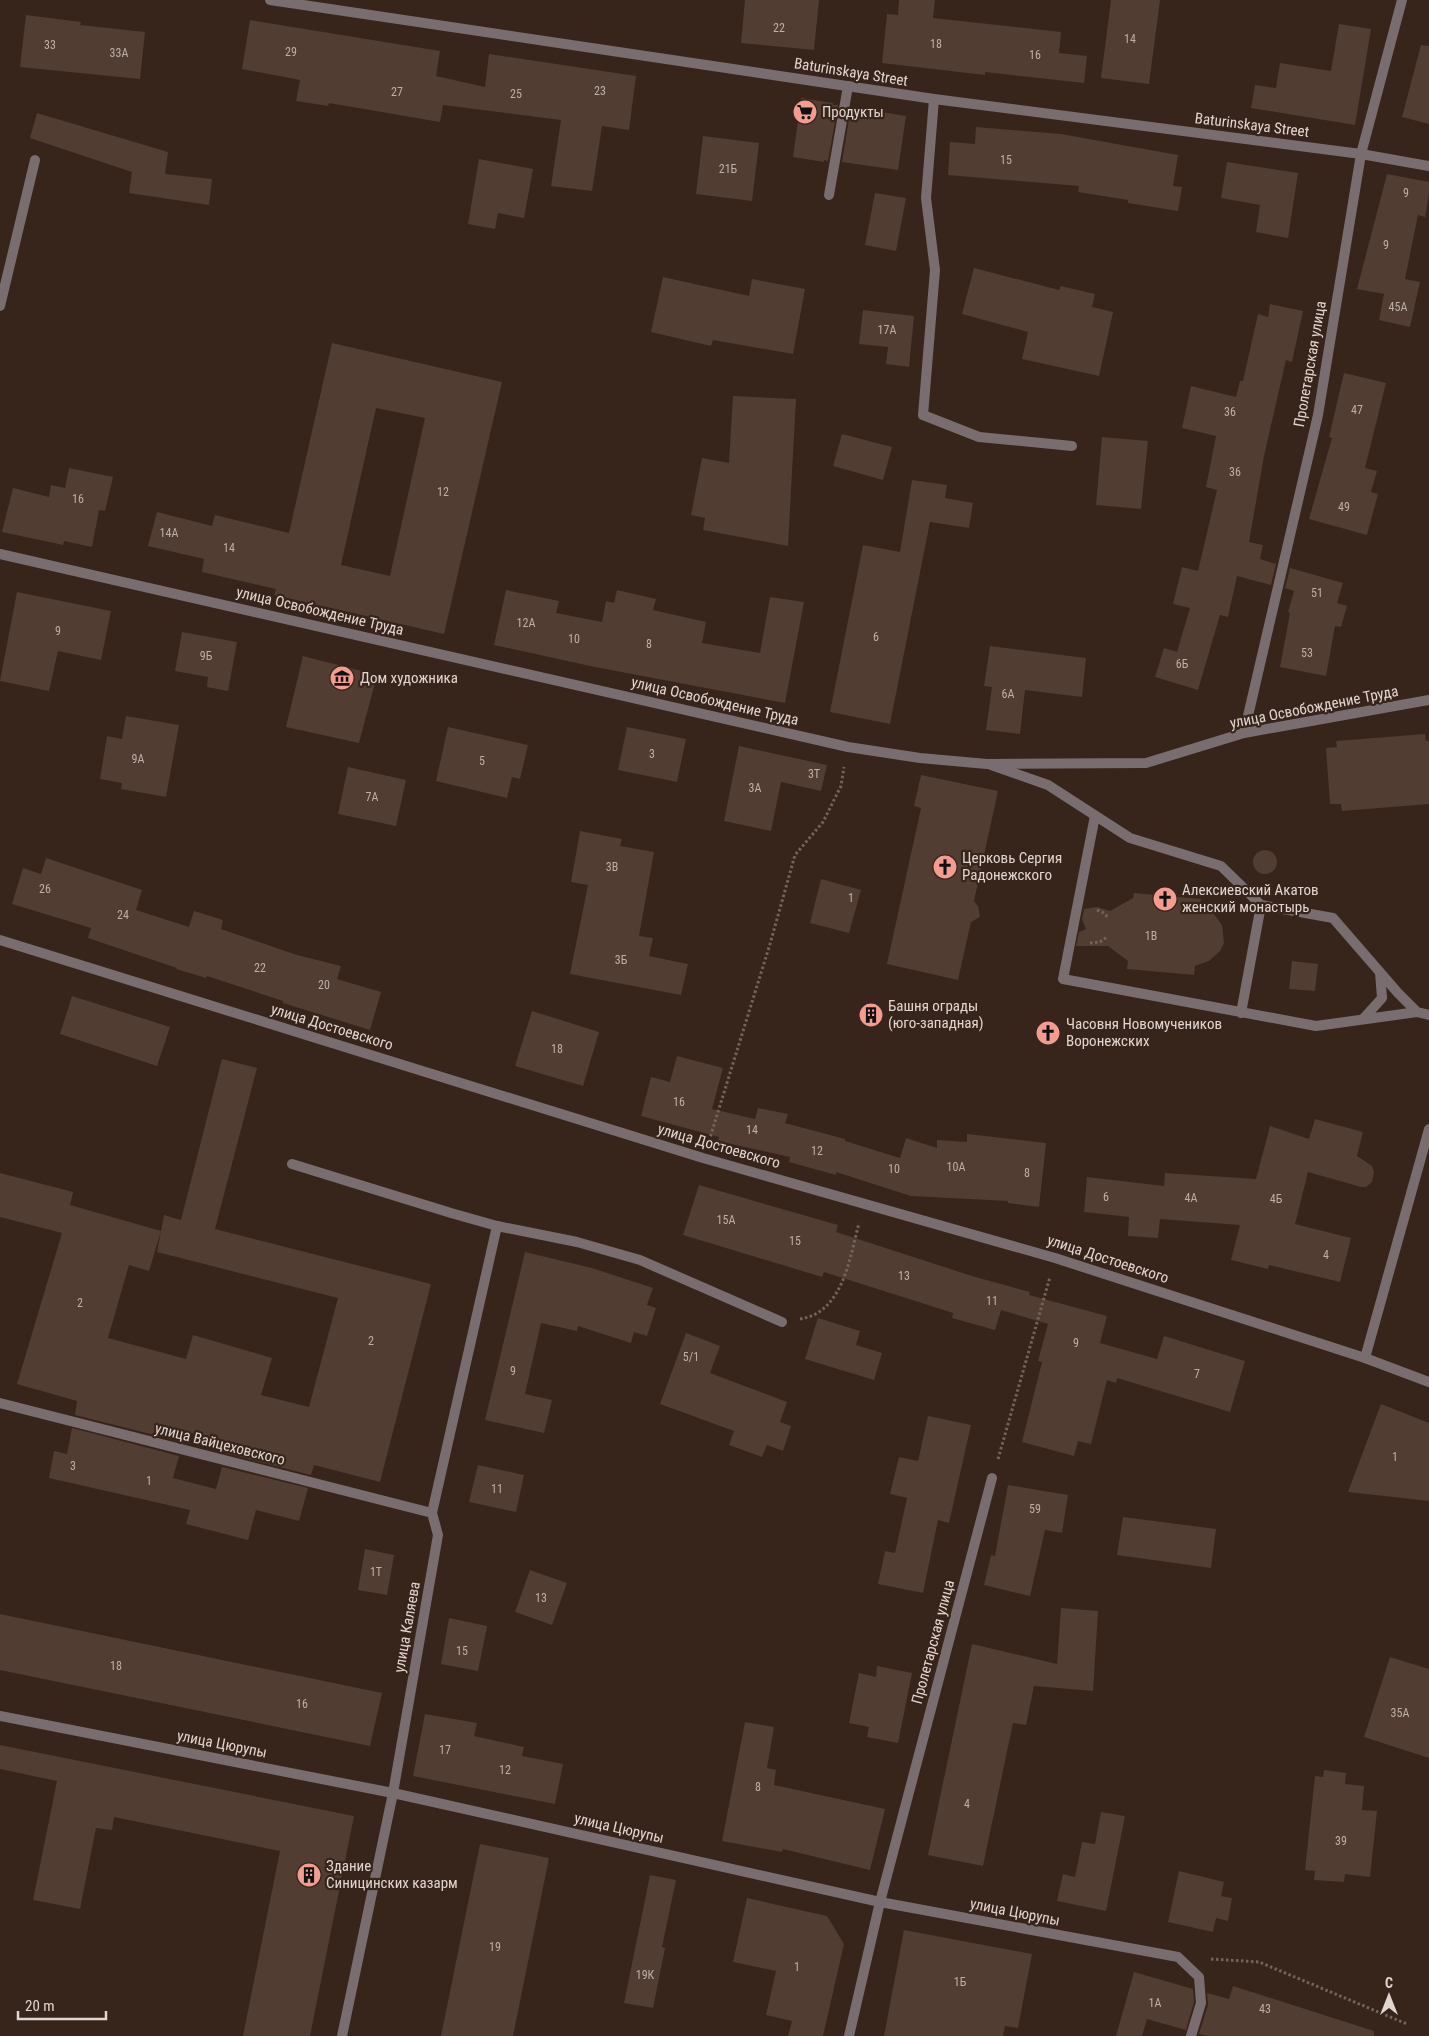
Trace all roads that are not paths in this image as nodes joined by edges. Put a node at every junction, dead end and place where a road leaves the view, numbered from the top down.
1 (270, 0) edge
2 (1402, 0) edge
3 (848, 86) junction
4 (934, 100) junction
5 (1360, 154) junction
6 (35, 160) dead end
7 (1429, 166) edge
8 (829, 195) dead end
9 (0, 306) edge
10 (1072, 446) dead end
11 (0, 554) edge
12 (1429, 700) edge
13 (1244, 733) junction
14 (988, 764) junction
15 (1095, 816) junction
16 (1261, 905) junction
17 (1, 943) edge
18 (1380, 972) junction
19 (1417, 1012) junction
20 (1240, 1013) junction
21 (1429, 1014) edge
22 (1363, 1019) junction
23 (1429, 1129) edge
24 (292, 1164) dead end
25 (498, 1226) junction
26 (782, 1322) road end
27 (1365, 1358) junction
28 (1429, 1382) edge
29 (0, 1403) edge
30 (992, 1478) road end
31 (432, 1513) junction
32 (0, 1716) edge
33 (393, 1793) junction
34 (880, 1902) junction
35 (342, 2036) edge
36 (849, 2036) edge
37 (1191, 2036) edge

1 - 3 street, Baturinskaya Street
2 - 5 street, Пролетарская улица
3 - 4 street, Baturinskaya Street
3 - 8 street
4 - 5 street, Baturinskaya Street
4 - 10 street
5 - 7 street, Baturinskaya Street
5 - 13 street, Пролетарская улица
6 - 9 street
11 - 14 street, улица Освобождение Труда
12 - 13 street, улица Освобождение Труда
13 - 14 street, улица Освобождение Труда
14 - 15 street
15 - 16 street
15 - 20 street
16 - 18 street
16 - 20 street
17 - 27 street, улица Достоевского
18 - 19 street
18 - 22 street
19 - 21 street
19 - 22 street
20 - 22 street
23 - 27 street
24 - 25 street
25 - 26 street
25 - 31 street, улица Каляева
27 - 28 street, улица Достоевского
29 - 31 street, улица Вайцеховского
30 - 34 street, Пролетарская улица
31 - 33 street, улица Каляева
32 - 33 street, улица Цюрупы
33 - 34 street, улица Цюрупы
33 - 35 street, улица Каляева
34 - 36 street, Пролетарская улица
34 - 37 street, улица Цюрупы

